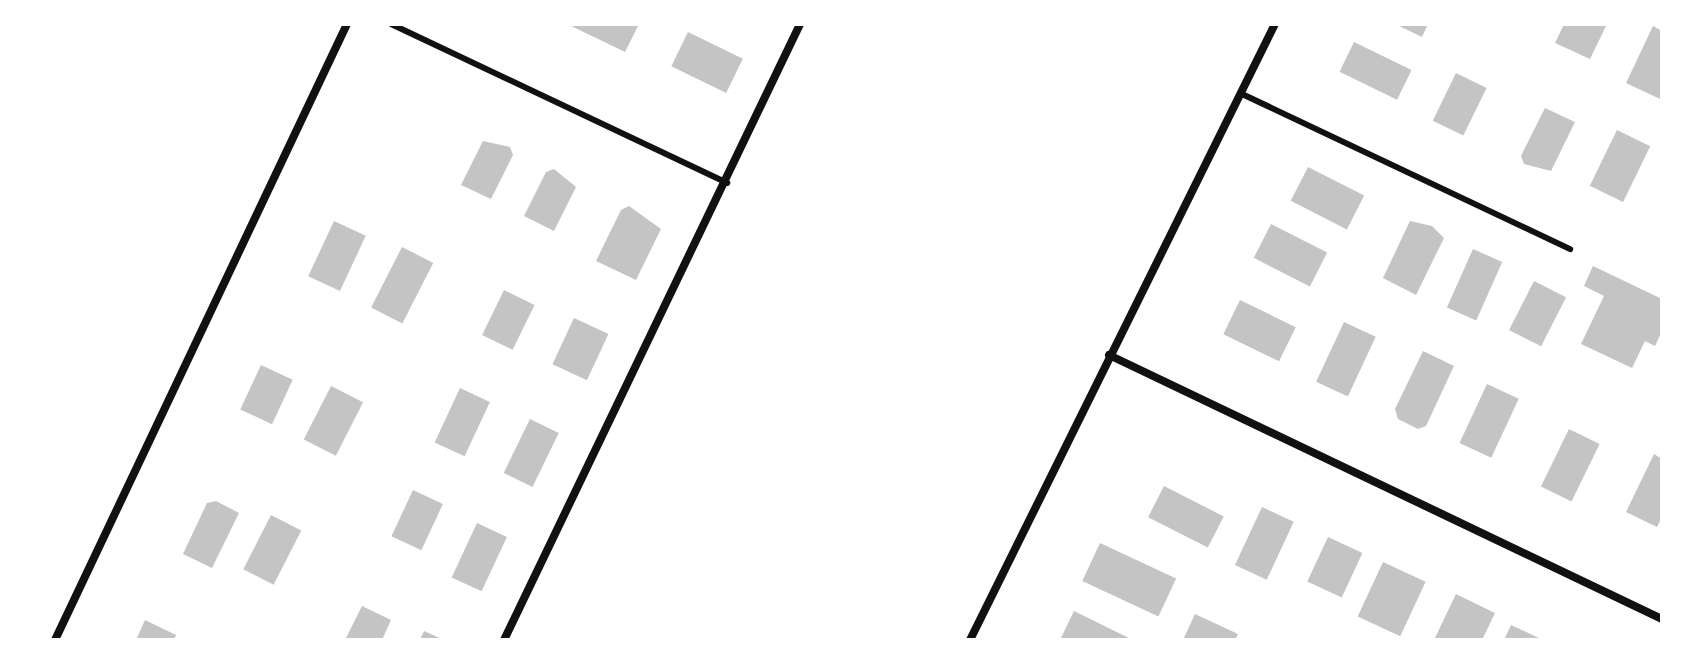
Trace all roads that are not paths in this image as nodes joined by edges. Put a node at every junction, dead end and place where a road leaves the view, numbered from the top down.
1 (347, 24) edge
2 (391, 24) edge
3 (800, 24) edge
4 (1275, 24) edge
5 (1242, 94) junction
6 (727, 183) junction
7 (1570, 249) dead end
8 (1109, 355) junction
9 (1662, 619) edge
10 (55, 640) edge
11 (504, 640) edge
12 (970, 640) edge

1 - 10 street
2 - 6 lane
3 - 6 street
4 - 5 street
5 - 7 lane
5 - 8 street
6 - 11 street
8 - 9 street
8 - 12 street

